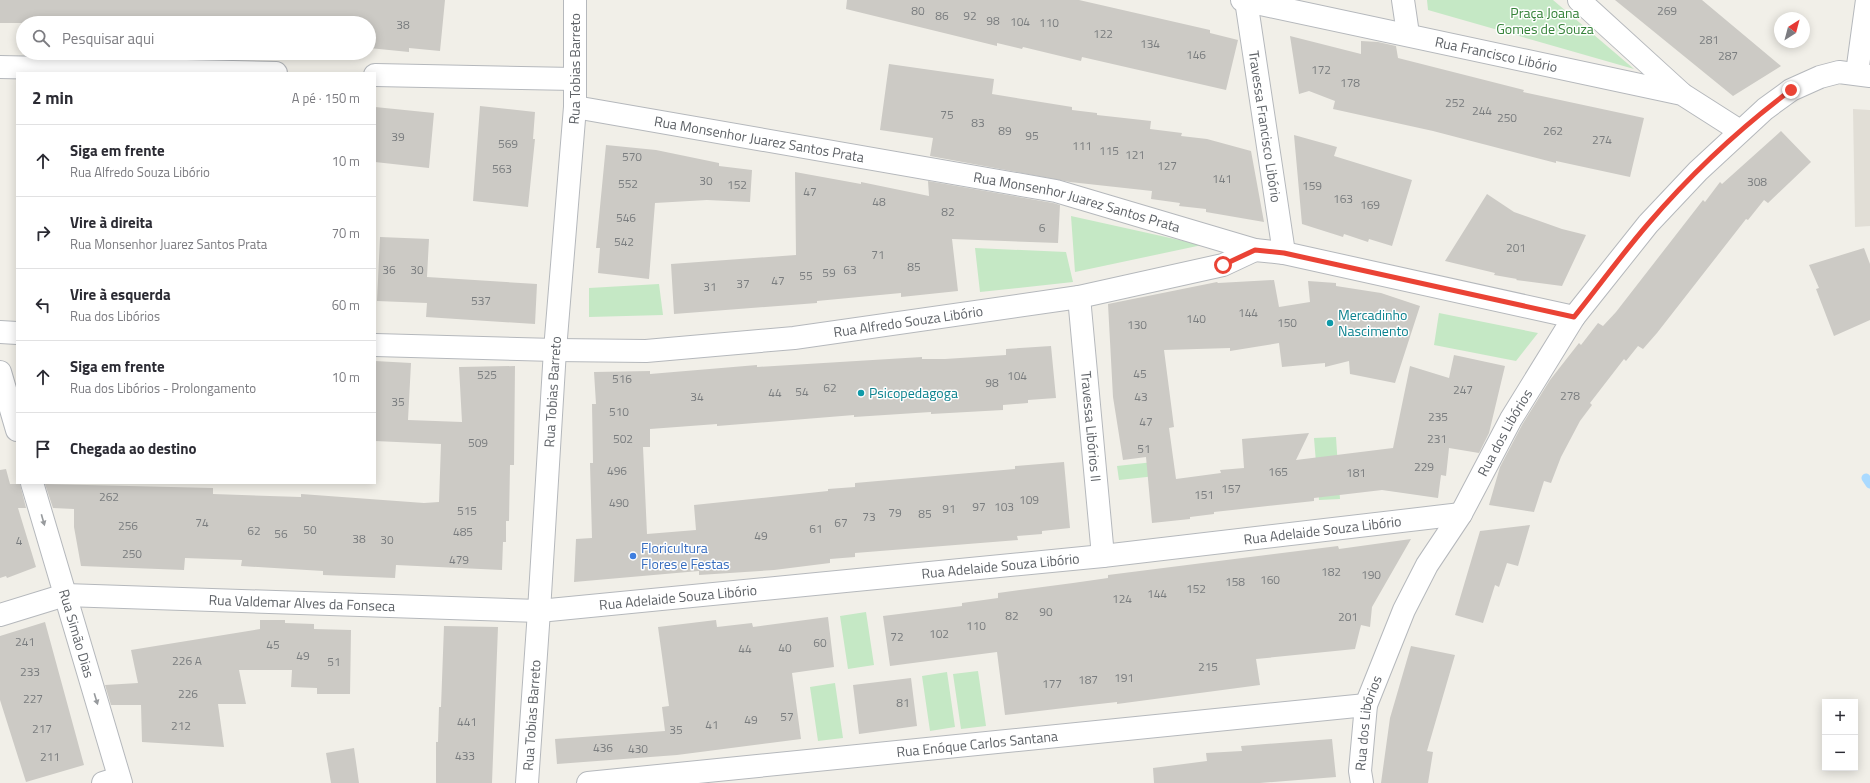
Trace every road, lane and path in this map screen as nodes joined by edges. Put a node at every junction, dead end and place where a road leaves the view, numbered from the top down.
1 (575, 0) edge
2 (1245, 0) edge
3 (1403, 0) edge
4 (1579, 0) edge
5 (1867, 0) edge
6 (1408, 34) junction
7 (0, 67) edge
8 (230, 72) edge
9 (376, 75) edge
10 (1863, 75) edge
11 (574, 79) junction
12 (1682, 94) junction
13 (575, 107) junction
14 (1740, 131) junction
15 (1255, 250) junction
16 (1284, 253) junction
17 (1079, 298) junction
18 (1574, 317) junction
19 (0, 332) edge
20 (16, 333) edge
21 (376, 344) edge
22 (555, 350) junction
23 (0, 372) edge
24 (16, 427) edge
25 (32, 484) edge
26 (1461, 514) junction
27 (1103, 556) junction
28 (65, 595) junction
29 (540, 611) junction
30 (0, 615) edge
31 (1366, 705) junction
32 (114, 781) edge
33 (527, 783) edge
34 (588, 783) edge
35 (1362, 783) edge

1 - 11 street, Rua Tobias Barreto
2 - 6 street, Rua Francisco Libório
2 - 16 street, Travessa Francisco Libório
3 - 6 street
4 - 12 street
5 - 10 street
6 - 12 street, Rua Francisco Libório
7 - 8 street
9 - 11 street
10 - 14 street, Rua dos Libórios
11 - 13 street, Rua Tobias Barreto
12 - 14 street, Rua Francisco Libório
13 - 15 street, Rua Monsenhor Juarez Santos Prata
13 - 22 street, Rua Tobias Barreto
14 - 18 street, Rua dos Libórios
15 - 16 street, Rua Monsenhor Juarez Santos Prata
15 - 17 street, Rua Alfredo Souza Libório
16 - 18 street, Rua Monsenhor Juarez Santos Prata
17 - 22 street, Rua Alfredo Souza Libório
17 - 27 street, Travessa Libórios II
18 - 26 street, Rua dos Libórios
19 - 20 street
21 - 22 street, Rua Alfredo Souza Libório
22 - 29 street, Rua Tobias Barreto
23 - 24 street
25 -> 28 street, Rua Simão Dias
26 - 27 street, Rua Adelaide Souza Libório
26 - 31 street, Rua dos Libórios
27 - 29 street, Rua Adelaide Souza Libório
28 - 29 street, Rua Valdemar Alves da Fonseca
28 - 30 street, Rua Valdemar Alves da Fonseca
28 -> 32 street, Rua Simão Dias
29 - 33 street, Rua Tobias Barreto
31 - 34 street, Rua Enóque Carlos Santana
31 - 35 street, Rua dos Libórios

